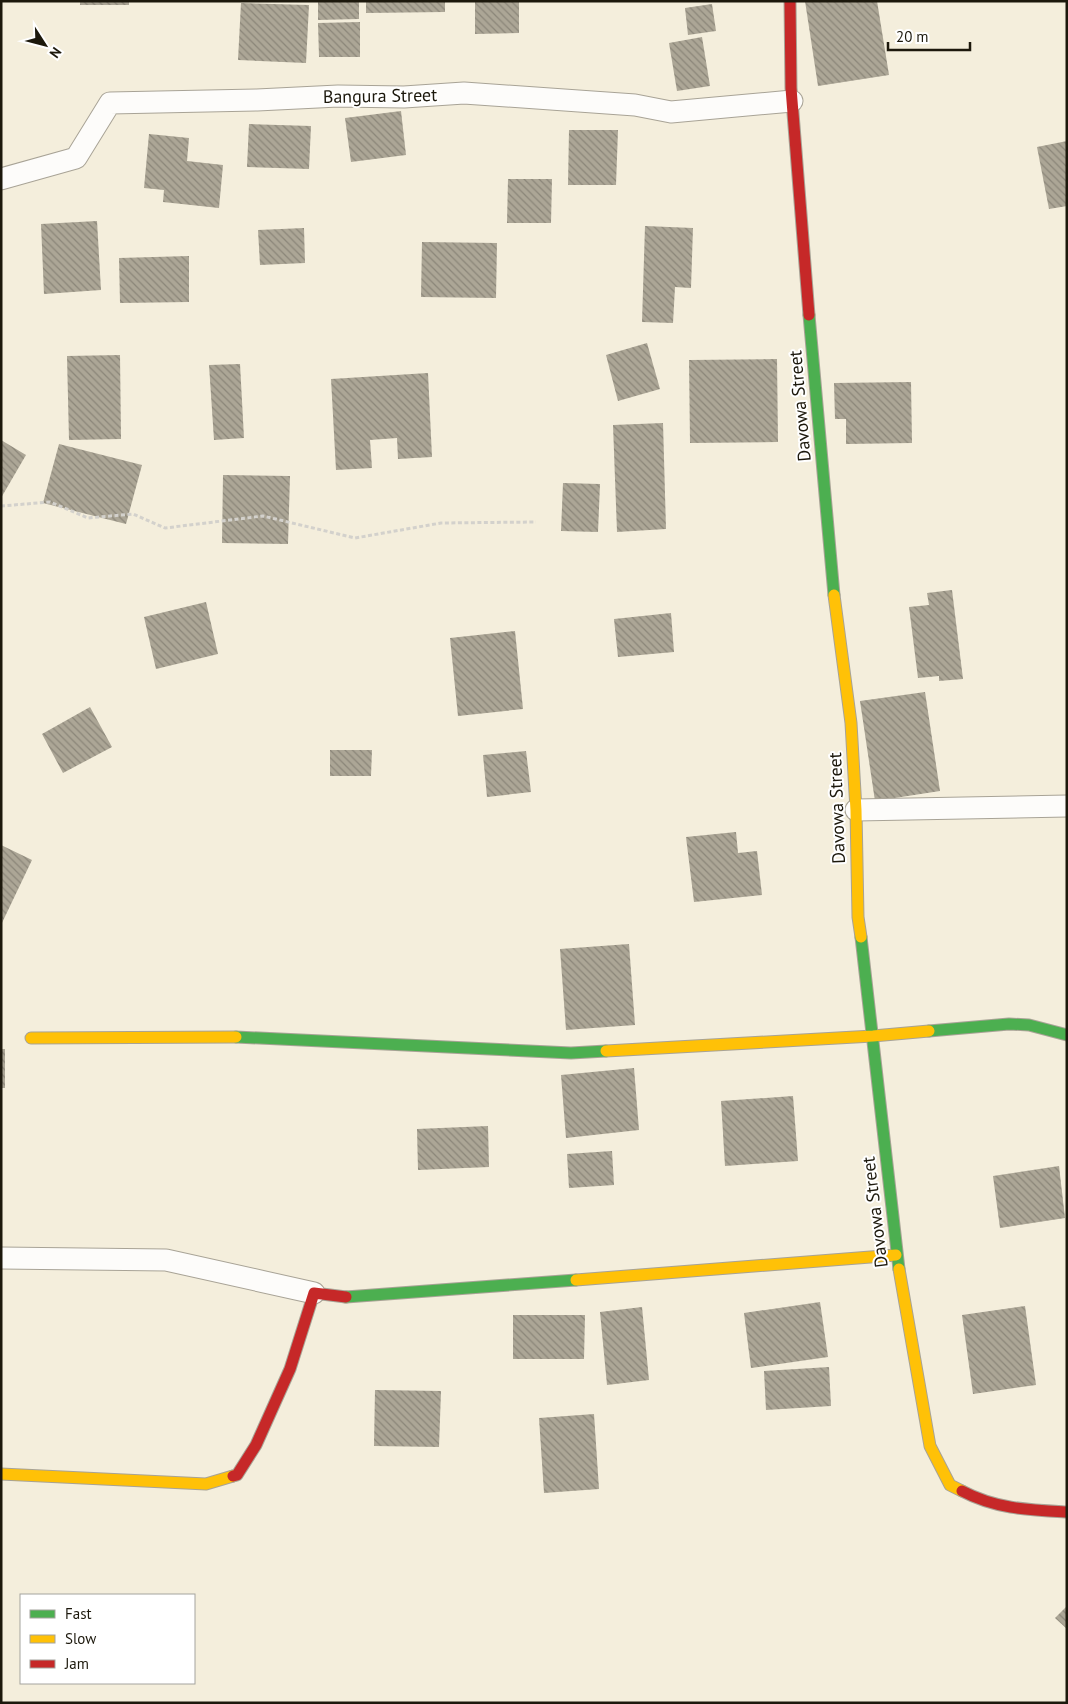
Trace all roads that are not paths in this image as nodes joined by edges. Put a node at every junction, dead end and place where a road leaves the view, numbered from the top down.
1 (790, 1) edge
2 (792, 101) junction
3 (1, 179) edge
4 (1067, 806) edge
5 (856, 810) junction
6 (1067, 1035) edge
7 (873, 1036) junction
8 (31, 1038) dead end
9 (896, 1255) junction
10 (1, 1258) edge
11 (314, 1293) junction
12 (1, 1474) edge
13 (1067, 1512) edge

1 - 2 street, Davowa Street
2 - 3 street, Bangura Street
2 - 5 street, Davowa Street
4 - 5 street
5 - 7 street, Davowa Street
6 - 7 street
7 - 8 street
7 - 9 street, Davowa Street
9 - 11 street
9 - 13 street, Davowa Street
10 - 11 street
11 - 12 street

